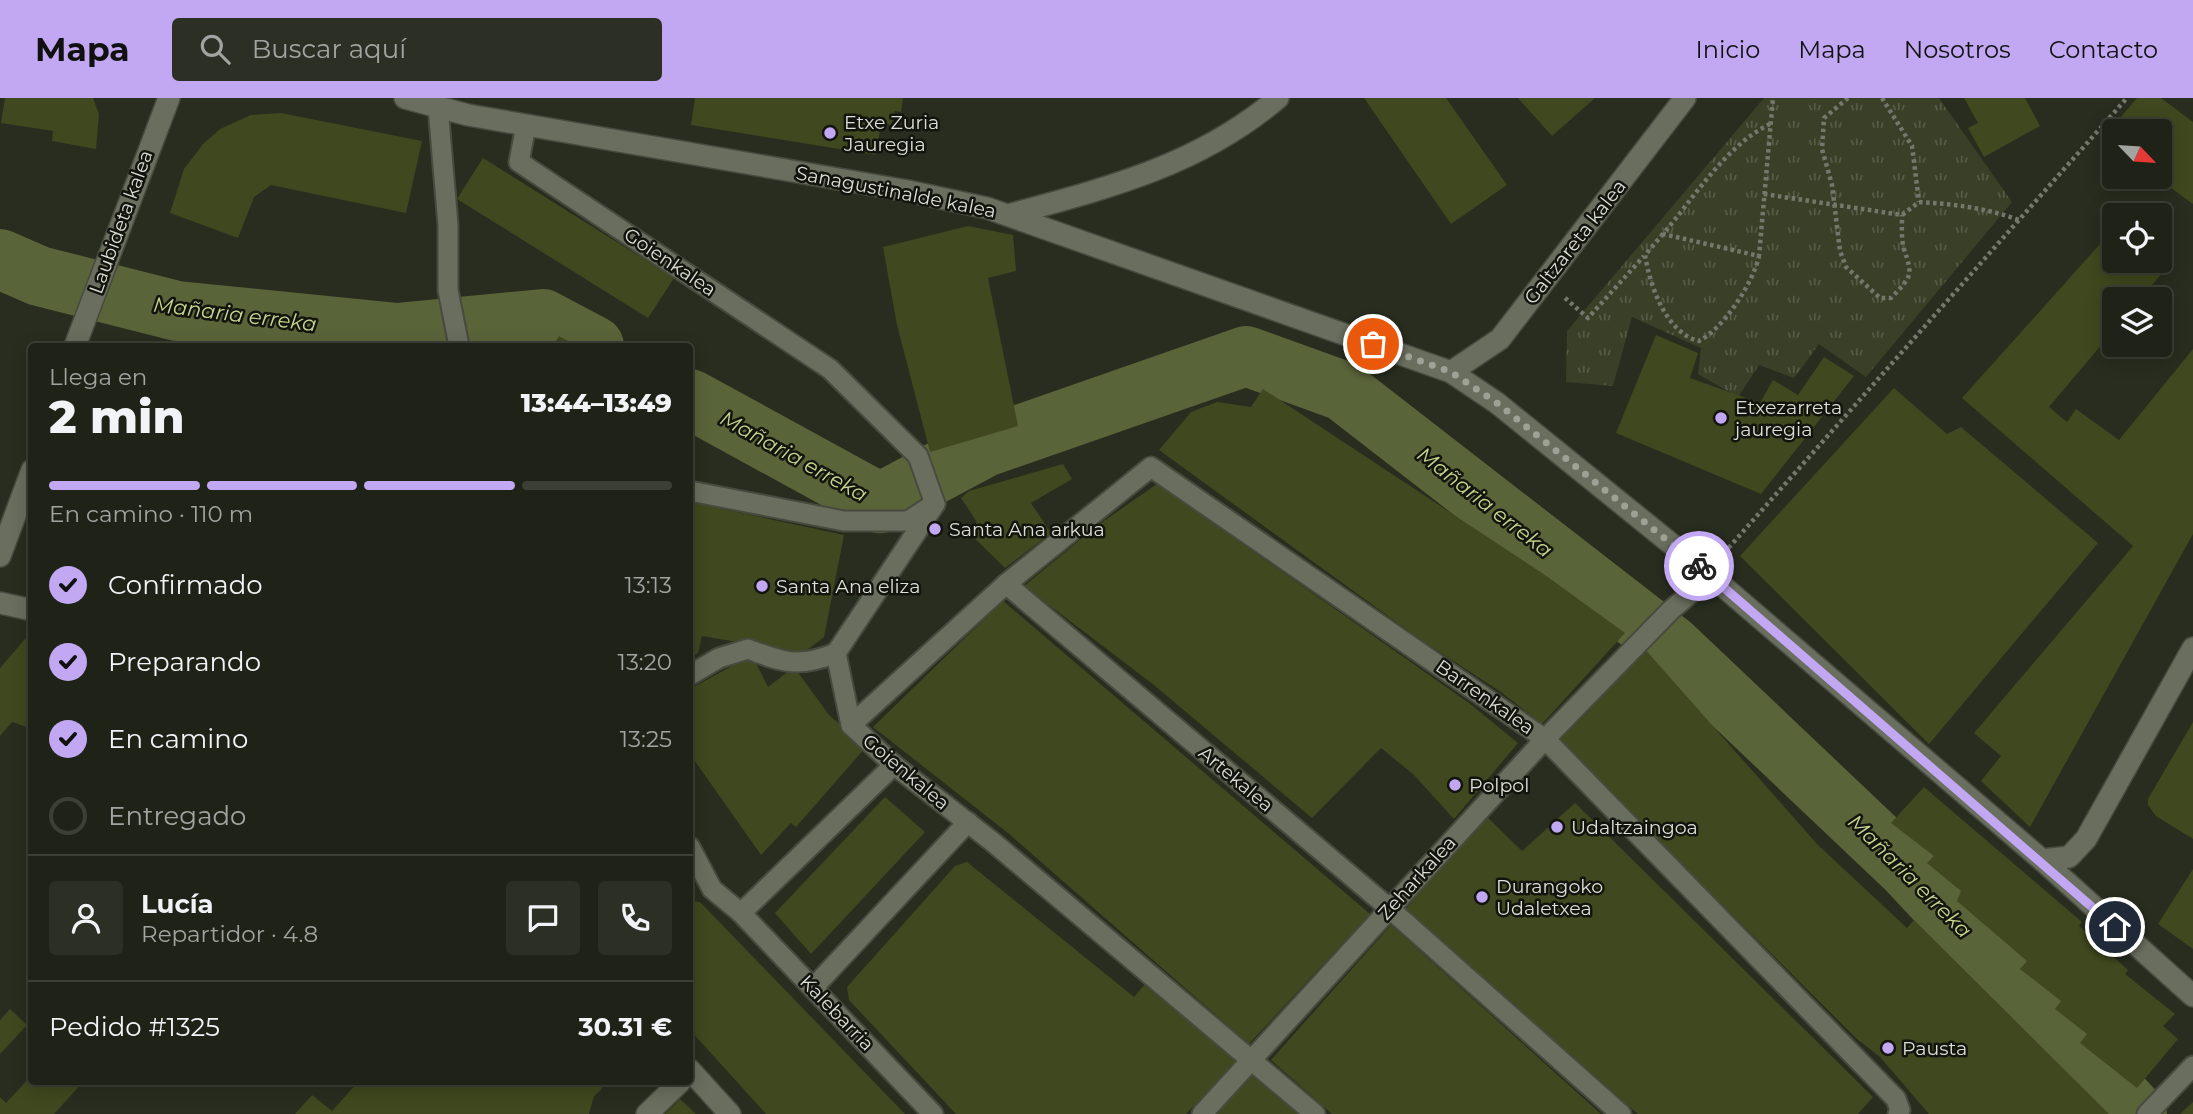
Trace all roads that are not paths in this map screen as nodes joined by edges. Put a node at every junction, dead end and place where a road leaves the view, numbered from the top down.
1 (169, 98) edge
2 (405, 98) edge
3 (1278, 98) edge
4 (1685, 98) edge
5 (438, 107) junction
6 (526, 125) junction
7 (1008, 215) junction
8 (77, 341) edge
9 (458, 343) edge
10 (1451, 372) junction
11 (28, 481) edge
12 (693, 492) edge
13 (935, 503) junction
14 (0, 556) edge
15 (1712, 576) junction
16 (1006, 584) junction
17 (0, 603) edge
18 (28, 609) edge
19 (2193, 648) edge
20 (836, 653) junction
21 (693, 673) edge
22 (851, 725) junction
23 (1545, 738) junction
24 (894, 765) junction
25 (968, 822) junction
26 (693, 853) edge
27 (2042, 860) junction
28 (1390, 908) junction
29 (741, 913) junction
30 (813, 988) junction
31 (2193, 996) edge
32 (1253, 1060) junction
33 (2193, 1066) edge
34 (693, 1080) edge
35 (677, 1085) edge
36 (2149, 1112) edge
37 (647, 1114) edge
38 (730, 1114) edge
39 (933, 1114) edge
40 (1202, 1114) edge
41 (1315, 1114) edge
42 (1621, 1114) edge
43 (1898, 1114) edge

1 - 8 street, Laubideta kalea
2 - 5 street, Sanagustinalde kalea
3 - 7 street
4 - 10 street, Galtzareta kalea
5 - 6 street, Sanagustinalde kalea
5 - 9 street
6 - 7 street, Sanagustinalde kalea
6 - 13 street, Goienkalea
7 - 10 street, Sanagustinalde kalea
10 - 15 street, Sanagustinalde kalea
11 - 14 street
12 - 13 street
13 - 20 street
15 - 23 street, Zeharkalea
15 - 27 street, Sanagustinalde kalea
16 - 22 street
16 - 23 street, Barrenkalea
16 - 28 street, Artekalea
17 - 18 street
19 - 27 street
20 - 21 street
20 - 22 street, Goienkalea
22 - 24 street, Goienkalea
23 - 28 street, Zeharkalea
23 - 43 street, Barrenkalea
24 - 25 street, Goienkalea
24 - 29 street
25 - 30 street
25 - 32 street, Goienkalea
26 - 29 street, Kalebarria
27 - 31 street, Sanagustinalde kalea
28 - 32 street, Zeharkalea
28 - 42 street, Artekalea
29 - 30 street, Kalebarria
30 - 39 street, Kalebarria
32 - 40 street, Zeharkalea
32 - 41 street, Goienkalea
33 - 36 street
34 - 38 street
35 - 37 street

